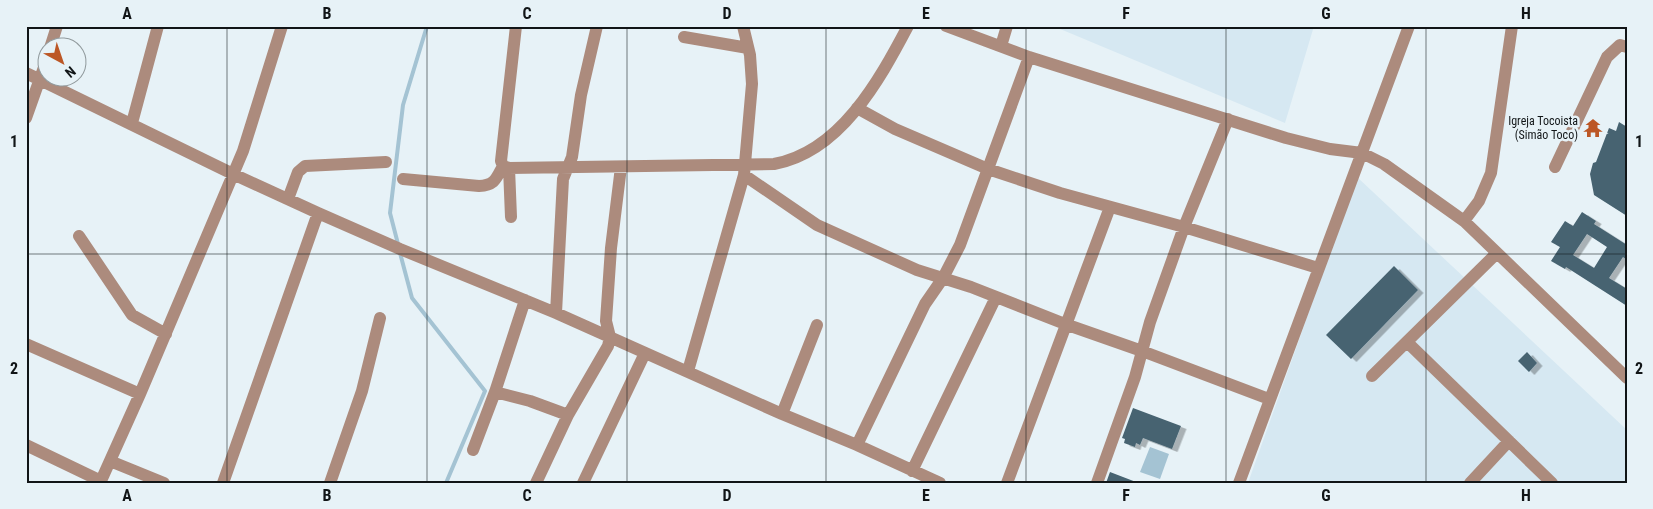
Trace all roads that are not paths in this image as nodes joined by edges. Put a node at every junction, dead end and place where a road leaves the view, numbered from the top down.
1 (57, 26) edge
2 (158, 26) edge
3 (282, 26) edge
4 (516, 26) edge
5 (597, 26) edge
6 (743, 26) edge
7 (908, 26) edge
8 (946, 26) edge
9 (1007, 26) edge
10 (1409, 26) edge
11 (1512, 26) edge
12 (684, 37) dead end
13 (53, 38) edge
14 (1001, 46) junction
15 (1627, 47) edge
16 (748, 48) junction
17 (1030, 57) junction
18 (26, 73) edge
19 (38, 78) edge
20 (38, 85) edge
21 (59, 88) edge
22 (857, 108) junction
23 (26, 118) edge
24 (1228, 119) junction
25 (132, 123) junction
26 (1362, 154) junction
27 (386, 162) dead end
28 (568, 166) junction
29 (506, 167) junction
30 (621, 167) junction
31 (1555, 167) dead end
32 (988, 169) junction
33 (744, 170) junction
34 (233, 174) junction
35 (402, 179) dead end
36 (288, 199) junction
37 (1110, 207) junction
38 (318, 213) junction
39 (511, 217) dead end
40 (1464, 221) junction
41 (1184, 226) junction
42 (79, 236) dead end
43 (1497, 253) junction
44 (1318, 268) junction
45 (943, 278) junction
46 (996, 297) junction
47 (525, 300) junction
48 (556, 313) junction
49 (380, 318) dead end
50 (1065, 324) junction
51 (817, 325) dead end
52 (166, 334) junction
53 (610, 337) junction
54 (1407, 342) junction
55 (26, 344) edge
56 (1142, 351) junction
57 (645, 353) junction
58 (688, 371) junction
59 (1372, 376) dead end
60 (1627, 378) edge
61 (495, 392) junction
62 (140, 394) junction
63 (1269, 399) junction
64 (782, 414) junction
65 (568, 415) junction
66 (1508, 440) junction
67 (857, 444) junction
68 (26, 445) edge
69 (474, 450) dead end
70 (110, 461) junction
71 (912, 471) junction
72 (100, 482) edge
73 (164, 483) edge
74 (222, 483) edge
75 (330, 483) edge
76 (536, 483) edge
77 (584, 483) edge
78 (940, 483) edge
79 (1006, 483) edge
80 (1097, 483) edge
81 (1239, 483) edge
82 (1470, 483) edge
83 (1552, 483) edge

1 - 13 street
2 - 25 street
3 - 34 street
4 - 29 street
5 - 28 street
6 - 16 street
7 - 22 street
8 - 14 street
9 - 14 street
10 - 26 street
11 - 40 street
12 - 16 street
14 - 17 street
15 - 31 street
16 - 33 street
17 - 24 street
17 - 32 street
18 - 19 street
20 - 23 street
21 - 25 street
22 - 32 street
22 - 33 street
24 - 26 street
24 - 41 street
25 - 34 street
26 - 40 street
26 - 44 street
27 - 36 street
28 - 29 street
28 - 30 street
28 - 48 street
29 - 35 street
29 - 39 street
30 - 33 street
30 - 53 street
32 - 37 street
32 - 45 street
33 - 45 street
33 - 58 street
34 - 36 street
34 - 52 street
36 - 38 street
37 - 41 street
37 - 50 street
38 - 47 street
38 - 74 street
40 - 43 street
41 - 44 street
41 - 56 street
42 - 52 street
43 - 54 street
43 - 60 street
44 - 63 street
45 - 46 street
45 - 67 street
46 - 50 street
46 - 71 street
47 - 48 street
47 - 61 street
48 - 53 street
49 - 75 street
50 - 56 street
50 - 79 street
51 - 64 street
52 - 62 street
53 - 57 street
53 - 65 street
54 - 59 street
54 - 66 street
55 - 62 street
56 - 63 street
56 - 80 street
57 - 58 street
57 - 77 street
58 - 64 street
61 - 65 street
61 - 69 street
62 - 70 street
63 - 81 street
64 - 67 street
65 - 76 street
66 - 82 street
66 - 83 street
67 - 71 street
68 - 72 street
70 - 72 street
70 - 73 street
71 - 78 street

